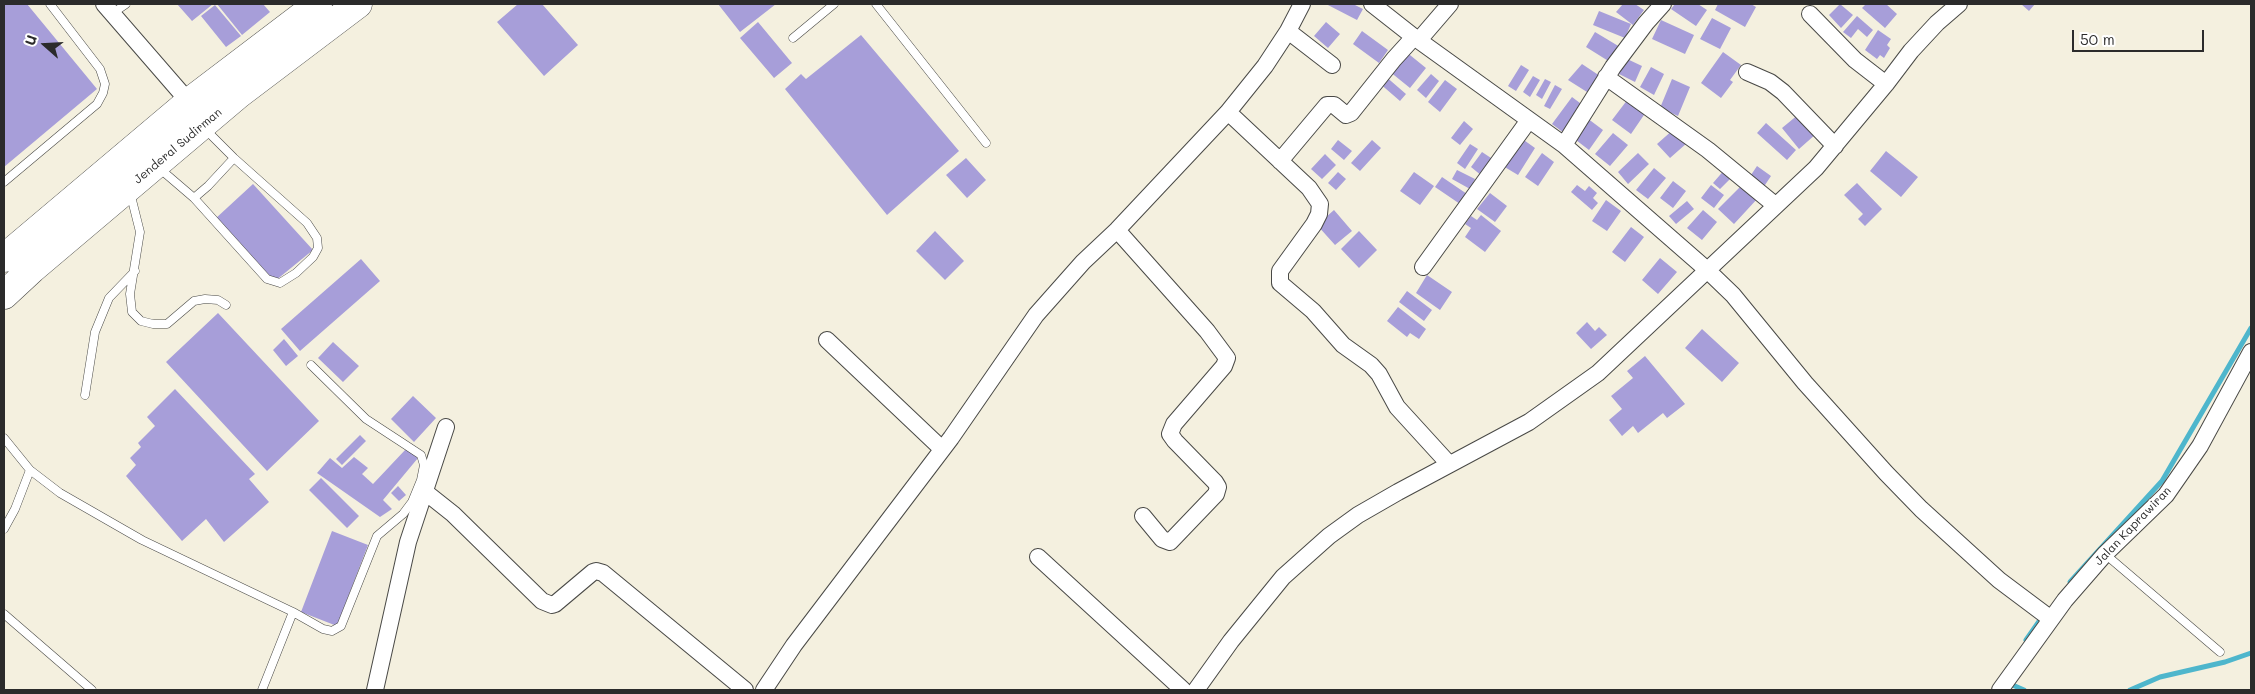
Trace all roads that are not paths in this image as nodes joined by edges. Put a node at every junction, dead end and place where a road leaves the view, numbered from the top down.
1 (50, 4) edge
2 (318, 4) edge
3 (358, 4) edge
4 (834, 4) edge
5 (876, 4) edge
6 (1302, 4) edge
7 (1372, 4) edge
8 (1450, 4) edge
9 (1663, 4) edge
10 (1959, 4) edge
11 (114, 7) edge
12 (1810, 14) dead end
13 (1288, 31) junction
14 (793, 38) dead end
15 (1417, 39) junction
16 (1332, 65) dead end
17 (1747, 72) dead end
18 (1606, 77) junction
19 (1886, 84) junction
20 (189, 102) junction
21 (1228, 112) junction
22 (1529, 120) junction
23 (202, 126) junction
24 (986, 143) dead end
25 (1564, 145) junction
26 (1835, 146) junction
27 (234, 158) junction
28 (1280, 160) junction
29 (155, 165) junction
30 (4, 182) edge
31 (128, 188) junction
32 (194, 198) junction
33 (1775, 205) junction
34 (1117, 230) junction
35 (4, 258) edge
36 (1423, 267) dead end
37 (1706, 269) junction
38 (135, 271) junction
39 (4, 295) edge
40 (226, 305) dead end
41 (827, 340) dead end
42 (2251, 352) edge
43 (311, 364) dead end
44 (85, 395) dead end
45 (446, 427) dead end
46 (4, 438) edge
47 (942, 449) junction
48 (1449, 464) junction
49 (30, 470) junction
50 (424, 491) junction
51 (1143, 516) dead end
52 (4, 529) edge
53 (2105, 554) junction
54 (1038, 557) dead end
55 (293, 612) junction
56 (4, 614) edge
57 (2046, 615) junction
58 (2220, 652) dead end
59 (92, 690) edge
60 (262, 690) edge
61 (375, 690) edge
62 (745, 690) edge
63 (764, 690) edge
64 (1183, 690) edge
65 (1196, 690) edge
66 (2000, 690) edge

1 - 30 lane
2 - 20 highway, Jenderal Sudirman
3 - 23 highway, Jenderal Sudirman
4 - 14 lane
5 - 24 lane
6 - 13 street
7 - 15 street
8 - 15 street
9 - 18 street
10 - 19 street
11 - 20 street
12 - 19 street
13 - 16 street
13 - 21 street
15 - 22 street
15 - 28 street
17 - 26 street
18 - 25 street
18 - 33 street
19 - 26 street
20 - 35 highway, Jenderal Sudirman
21 - 28 street
21 - 34 street
22 - 25 street
22 - 36 street
23 - 27 lane
23 - 29 highway, Jenderal Sudirman
25 - 37 street
26 - 33 street
27 - 32 lane
27 - 32 lane
28 - 48 street
29 - 31 highway, Jenderal Sudirman
29 - 32 lane
31 - 38 lane
31 - 39 highway, Jenderal Sudirman
33 - 37 street
34 - 47 street
34 - 51 street
37 - 48 street
37 - 57 street
38 - 40 lane
38 - 44 lane
41 - 47 street
42 - 53 street, Jalan Kaprawiran
43 - 55 lane
45 - 50 street
46 - 49 lane
47 - 63 street
48 - 65 street
49 - 52 lane
49 - 55 lane
50 - 61 street
50 - 62 street
53 - 57 street, Jalan Kaprawiran
53 - 58 lane
54 - 64 street
55 - 60 lane
56 - 59 lane
57 - 66 street, Jalan Kaprawiran

